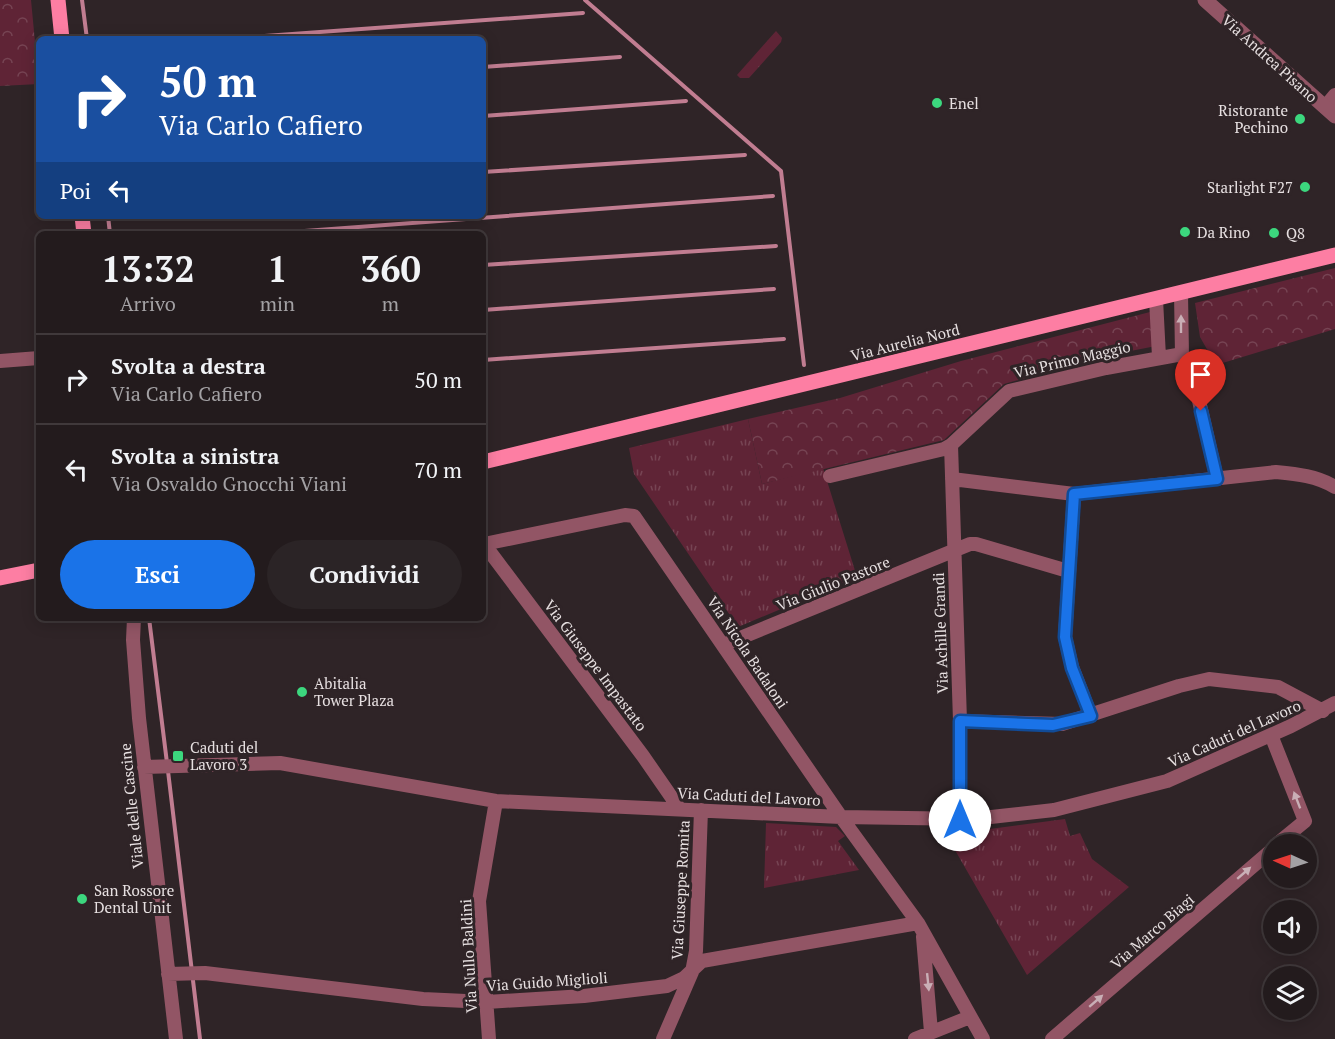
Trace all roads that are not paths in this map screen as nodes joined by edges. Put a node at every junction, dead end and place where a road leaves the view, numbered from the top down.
1 (58, 0) edge
2 (1205, 0) edge
3 (62, 36) edge
4 (1332, 106) edge
5 (1335, 255) edge
6 (1181, 293) junction
7 (1156, 299) junction
8 (1182, 356) junction
9 (1159, 357) junction
10 (36, 358) edge
11 (0, 361) edge
12 (951, 445) junction
13 (486, 461) edge
14 (830, 476) dead end
15 (952, 479) junction
16 (1217, 479) junction
17 (1335, 487) edge
18 (1074, 494) junction
19 (486, 544) edge
20 (486, 547) edge
21 (954, 549) junction
22 (36, 571) edge
23 (1068, 571) junction
24 (0, 578) edge
25 (126, 621) edge
26 (134, 621) edge
27 (133, 640) junction
28 (723, 645) junction
29 (1329, 707) edge
30 (1091, 716) junction
31 (960, 721) junction
32 (1271, 735) junction
33 (150, 767) junction
34 (496, 801) junction
35 (679, 808) junction
36 (701, 810) junction
37 (841, 817) junction
38 (960, 820) junction
39 (1289, 834) edge
40 (1263, 857) edge
41 (920, 928) junction
42 (692, 972) junction
43 (168, 974) junction
44 (487, 1002) junction
45 (970, 1017) junction
46 (931, 1032) junction
47 (176, 1039) edge
48 (489, 1039) edge
49 (663, 1039) edge
50 (915, 1039) edge
51 (983, 1039) edge
52 (1052, 1039) edge

1 - 3 main road
2 - 4 street, Via Andrea Pisano
5 - 6 main road, Via Aurelia Nord
6 - 7 main road, Via Aurelia Nord
8 -> 6 street
7 - 9 street
7 - 13 main road, Via Aurelia Nord
8 - 9 street, Via Primo Maggio
8 - 16 street
9 - 12 street, Via Primo Maggio
10 - 11 street
12 - 14 street, Via Primo Maggio
12 - 15 street, Via Achille Grandi
15 - 18 street
15 - 21 street, Via Achille Grandi
16 - 17 street
16 - 18 street
18 - 23 street
19 - 28 street, Via Nicola Badaloni
20 - 35 street, Via Giuseppe Impastato
21 - 23 street, Via Giulio Pastore
21 - 28 street, Via Giulio Pastore
21 - 31 street, Via Achille Grandi
22 - 24 main road
23 - 30 street
25 - 27 street, Viale delle Cascine
26 - 27 street, Viale delle Cascine
27 - 33 street, Viale delle Cascine
28 - 37 street, Via Nicola Badaloni
29 - 30 street
29 - 32 street, Via Caduti del Lavoro
30 - 31 street
31 - 38 street, Via Achille Grandi
32 - 38 street, Via Caduti del Lavoro
39 -> 32 street
33 - 34 street, Via Caduti del Lavoro
33 - 43 street, Viale delle Cascine
34 - 35 street, Via Caduti del Lavoro
34 - 44 street, Via Nullo Baldini
35 - 36 street, Via Caduti del Lavoro
36 - 37 street, Via Caduti del Lavoro
36 - 42 street, Via Giuseppe Romita
37 - 38 street, Via Caduti del Lavoro
37 - 41 street, Via Nicola Badaloni
52 -> 40 street, Via Marco Biagi
41 - 42 street, Via Guido Miglioli
41 - 45 street, Via Nicola Badaloni
41 -> 46 street
42 - 44 street, Via Guido Miglioli
42 - 49 street, Via Giuseppe Romita
43 - 44 street, Via Guido Miglioli
43 - 47 street, Viale delle Cascine
44 - 48 street, Via Nullo Baldini
45 - 46 street
45 - 51 street, Via Nicola Badaloni
46 - 50 street

